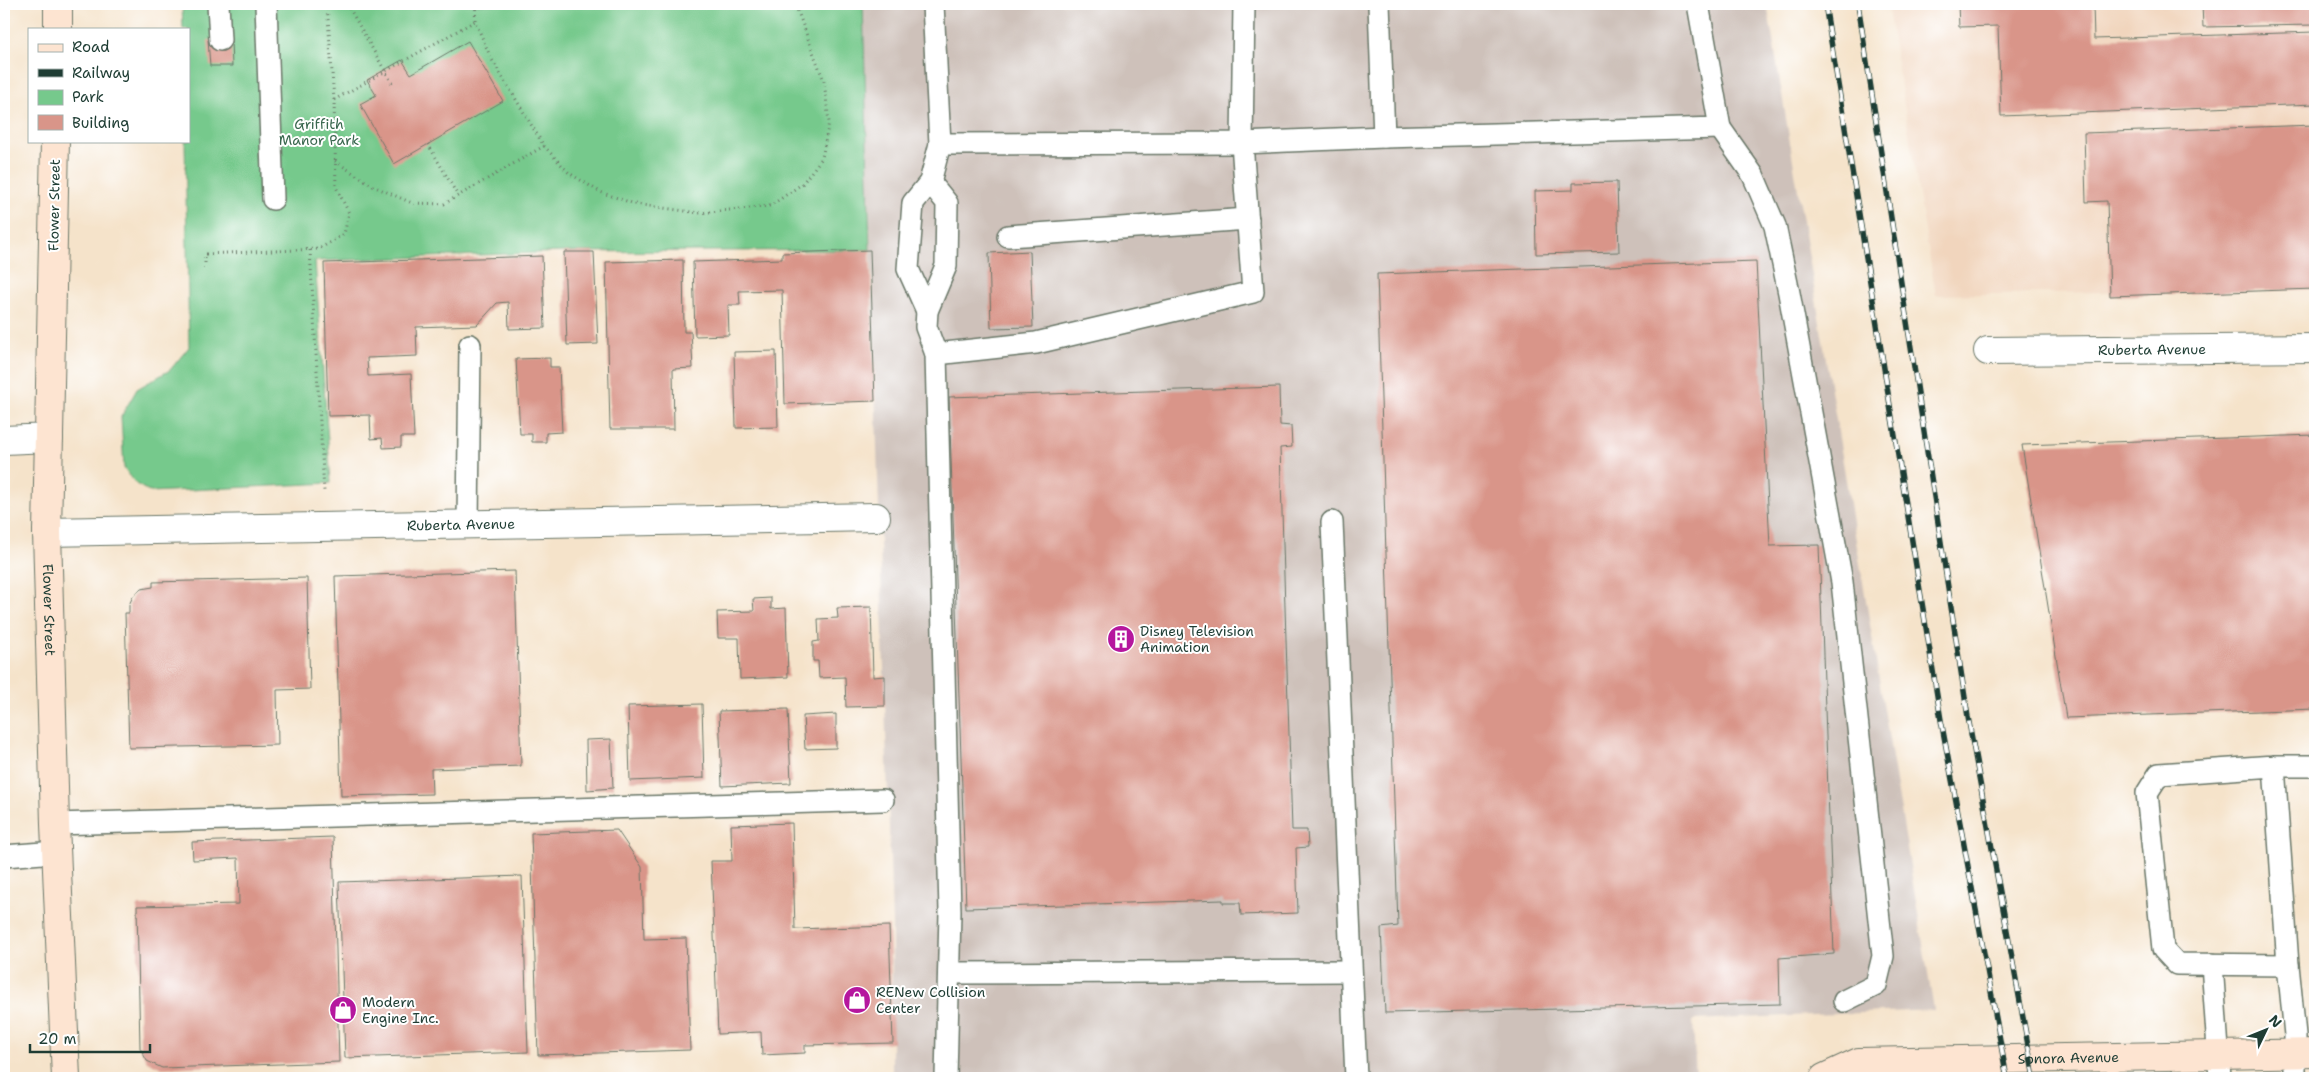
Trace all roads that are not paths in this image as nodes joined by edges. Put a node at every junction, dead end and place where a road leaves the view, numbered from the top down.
1 (58, 4) edge
2 (218, 4) edge
3 (266, 4) edge
4 (933, 4) edge
5 (1244, 4) edge
6 (1379, 4) edge
7 (1698, 4) edge
8 (58, 28) edge
9 (220, 40) dead end
10 (1720, 128) junction
11 (1384, 137) junction
12 (55, 142) edge
13 (1242, 143) junction
14 (940, 144) junction
15 (930, 182) junction
16 (273, 199) dead end
17 (1248, 219) junction
18 (1008, 236) dead end
19 (927, 311) junction
20 (470, 345) dead end
21 (2315, 348) edge
22 (1988, 351) dead end
23 (936, 354) junction
24 (49, 438) junction
25 (4, 440) edge
26 (876, 517) dead end
27 (1332, 522) dead end
28 (468, 524) junction
29 (47, 532) junction
30 (2274, 766) junction
31 (2315, 766) edge
32 (883, 800) dead end
33 (55, 824) junction
34 (56, 852) junction
35 (4, 856) edge
36 (2212, 964) junction
37 (2288, 965) junction
38 (1350, 971) junction
39 (949, 973) junction
40 (1844, 1001) dead end
41 (2301, 1062) edge
42 (2219, 1066) edge
43 (66, 1078) edge
44 (946, 1078) edge
45 (1356, 1078) edge
46 (1824, 1078) edge

1 - 8 main road
2 - 9 lane
3 - 16 lane
4 - 14 lane
5 - 13 lane
6 - 11 lane
7 - 10 lane
10 - 11 lane
10 - 40 lane
11 - 13 lane
12 - 24 main road, Flower Street
13 - 14 lane
13 - 17 lane
14 - 15 lane
15 - 19 lane
15 - 19 lane
17 - 18 lane
17 - 23 lane
19 - 23 lane
20 - 28 lane
21 - 22 street, Ruberta Avenue
23 - 39 lane
24 - 25 street
24 - 29 main road, Flower Street
26 - 28 street, Ruberta Avenue
27 - 38 lane
28 - 29 street, Ruberta Avenue
29 - 33 main road, Flower Street
30 - 31 lane
30 - 36 lane
30 - 37 lane
32 - 33 lane
33 - 34 main road, Flower Street
34 - 35 lane
34 - 43 main road, Flower Street
36 - 37 lane
36 - 42 lane
37 - 41 lane
38 - 39 lane
38 - 45 lane
39 - 44 lane
41 - 42 main road, Sonora Avenue
42 - 46 main road, Sonora Avenue

